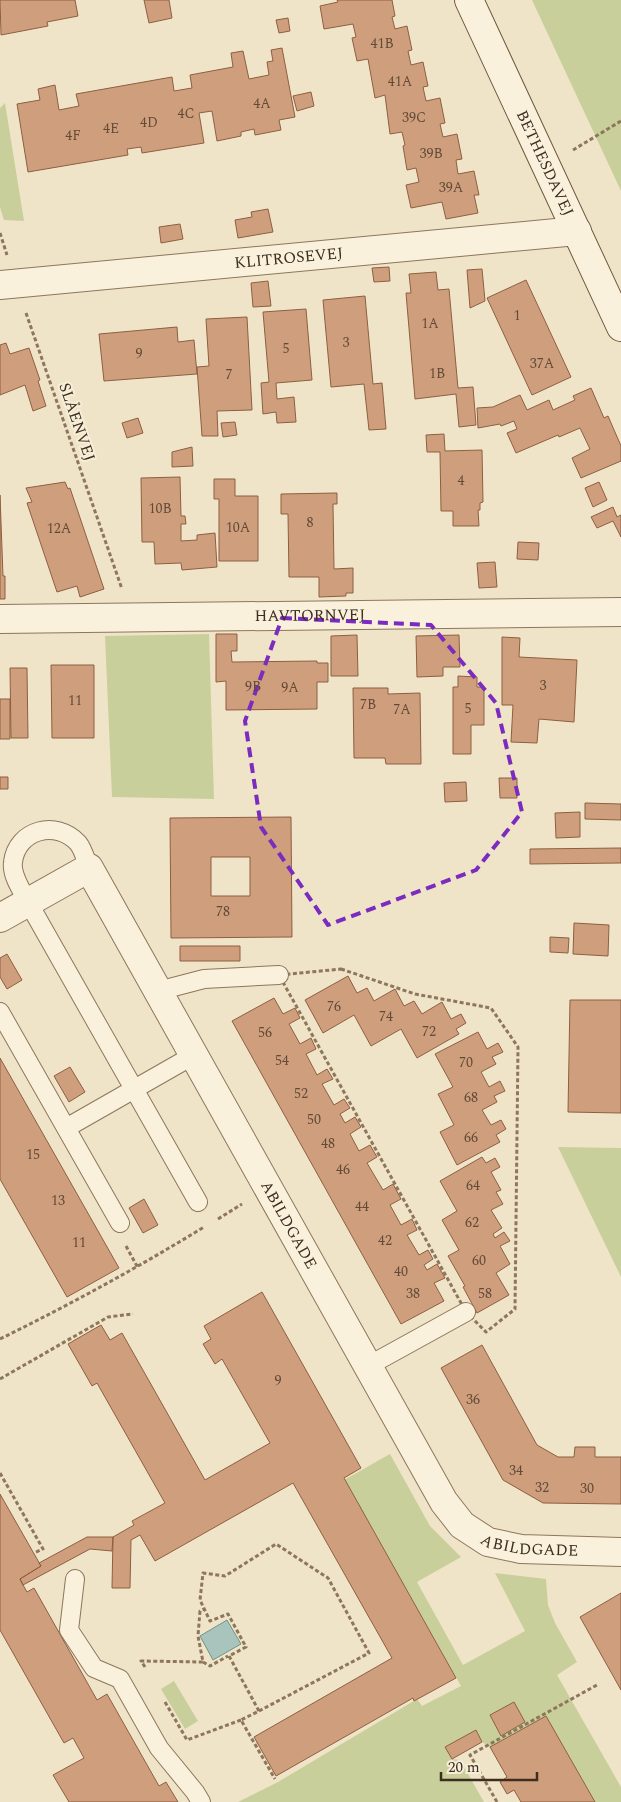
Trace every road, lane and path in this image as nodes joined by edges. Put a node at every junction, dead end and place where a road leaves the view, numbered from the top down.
1 (469, 0) edge
2 (621, 120) edge
3 (547, 166) junction
4 (577, 231) junction
5 (0, 234) edge
6 (8, 284) edge
7 (621, 327) edge
8 (621, 612) edge
9 (132, 618) junction
10 (0, 619) edge
11 (89, 868) junction
12 (28, 902) junction
13 (0, 918) edge
14 (279, 975) junction
15 (158, 991) junction
16 (0, 1012) edge
17 (194, 1055) junction
18 (134, 1089) junction
19 (66, 1128) junction
20 (268, 1188) junction
21 (198, 1202) dead end
22 (120, 1223) dead end
23 (515, 1308) dead end
24 (466, 1312) joint
25 (134, 1314) dead end
26 (0, 1338) edge
27 (368, 1366) junction
28 (0, 1379) edge
29 (0, 1474) edge
30 (621, 1552) edge
31 (34, 1553) dead end
32 (75, 1579) dead end
33 (204, 1608) junction
34 (228, 1656) junction
35 (202, 1662) junction
36 (146, 1668) dead end
37 (598, 1685) dead end
38 (164, 1700) dead end
39 (259, 1711) junction
40 (242, 1720) junction
41 (275, 1779) dead end
42 (201, 1802) edge
43 (497, 1802) edge

1 - 3 street, BETHESDAVEJ
2 - 3 path
3 - 4 street, BETHESDAVEJ
4 - 6 street, KLITROSEVEJ
4 - 7 street, BETHESDAVEJ
5 - 6 path, SLÅENVEJ
6 - 9 path, SLÅENVEJ
8 - 9 street, HAVTORNVEJ
9 - 10 street, HAVTORNVEJ
11 - 12 street
11 - 12 lane
11 - 15 street, ABILDGADE
12 - 13 street
12 - 18 lane
14 - 15 lane
14 - 23 path
14 - 24 path
15 - 17 street, ABILDGADE
16 - 19 lane
17 - 18 lane
17 - 20 street, ABILDGADE
18 - 19 lane
18 - 21 lane
19 - 22 lane
20 - 26 path
20 - 27 street, ABILDGADE
24 - 27 lane
25 - 28 path
27 - 30 street, ABILDGADE
29 - 31 path
32 - 42 lane
33 - 34 path
33 - 35 path
33 - 39 path
34 - 35 path
34 - 39 path
35 - 36 path
37 - 43 path
38 - 40 path
39 - 40 path
40 - 41 path

